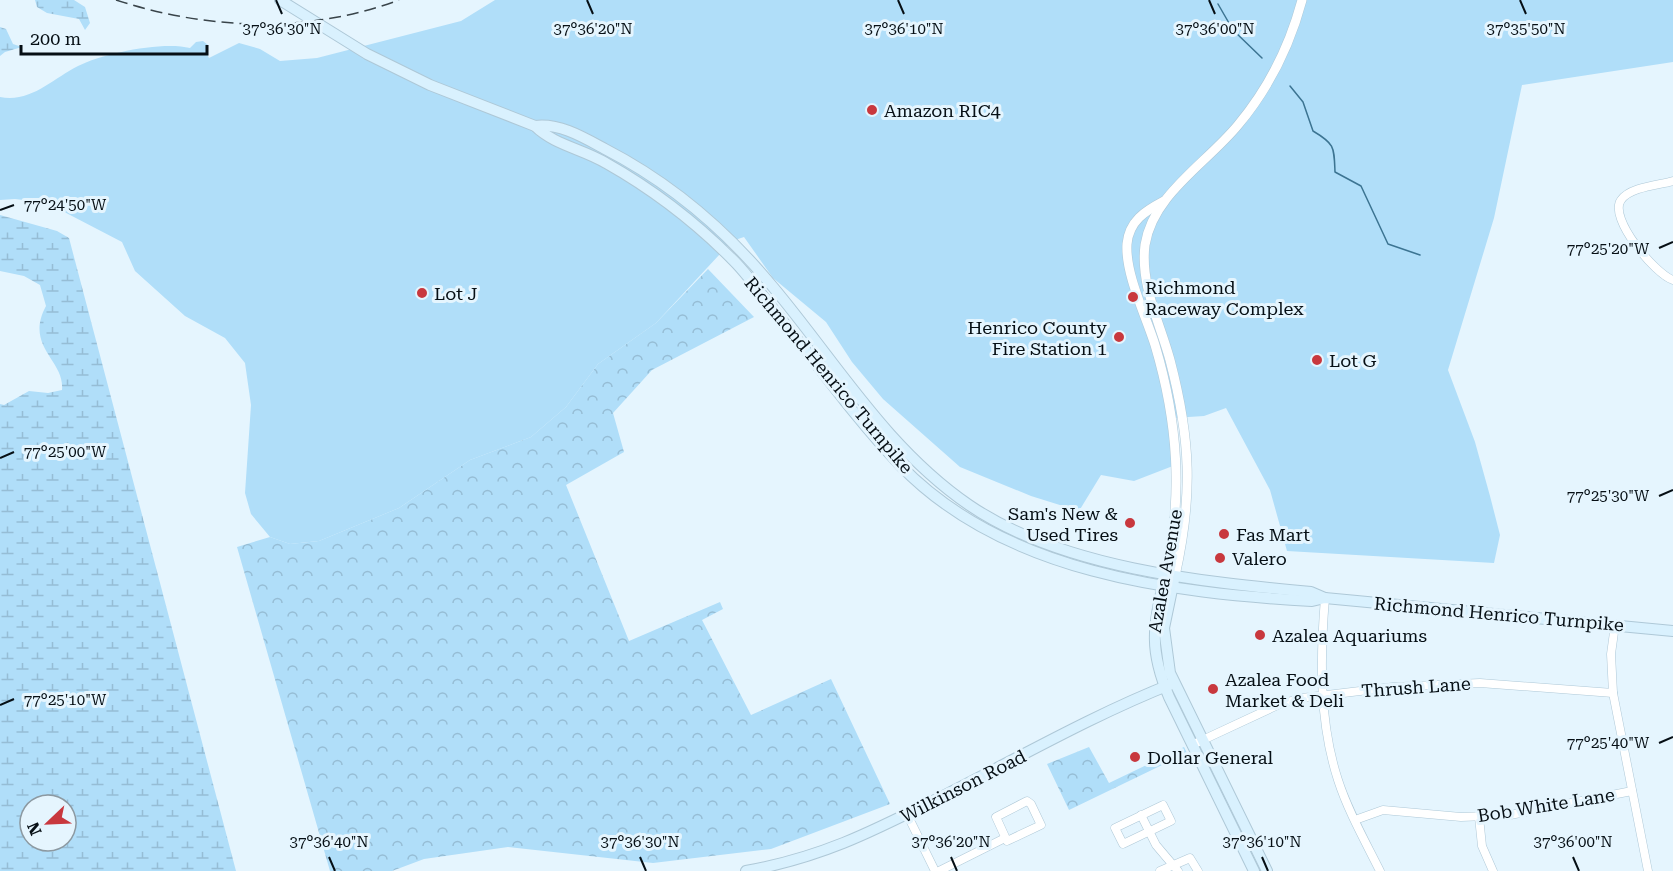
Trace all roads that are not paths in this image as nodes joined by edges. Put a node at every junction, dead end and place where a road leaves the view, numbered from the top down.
1 (280, 0) edge
2 (1302, 0) edge
3 (1673, 182) edge
4 (1164, 201) junction
5 (1673, 280) edge
6 (1169, 580) junction
7 (1325, 598) junction
8 (1615, 625) junction
9 (1673, 631) edge
10 (1169, 684) junction
11 (1613, 693) junction
12 (1323, 696) junction
13 (1197, 743) junction
14 (1632, 791) junction
15 (907, 814) junction
16 (1141, 815) junction
17 (1479, 817) junction
18 (1355, 820) junction
19 (1149, 831) junction
20 (1005, 838) junction
21 (1175, 868) edge
22 (746, 871) edge
23 (937, 871) edge
24 (1160, 871) edge
25 (1198, 871) edge
26 (1254, 871) edge
27 (1267, 871) edge
28 (1380, 871) edge
29 (1493, 871) edge
30 (1648, 871) edge

1 - 6 main road, Richmond Henrico Turnpike
2 - 4 street, Azalea Avenue
3 - 5 street
4 - 6 street, Azalea Avenue
4 - 6 street, Azalea Avenue
6 - 7 main road, Richmond Henrico Turnpike
6 - 10 main road, Azalea Avenue
7 - 8 main road, Richmond Henrico Turnpike
7 - 12 street
8 - 9 main road, Richmond Henrico Turnpike
8 - 11 street
10 - 13 main road, Azalea Avenue
10 - 15 main road, Wilkinson Road
11 - 12 street, Thrush Lane
11 - 14 street
12 - 13 street, Thrush Lane
12 - 18 street
13 - 26 main road, Azalea Avenue
13 - 27 main road, Azalea Avenue
14 - 17 street, Bob White Lane
14 - 30 street
15 - 22 main road, Wilkinson Road
15 - 23 street
16 - 19 street
16 - 19 street
16 - 19 street
17 - 18 street, Bob White Lane
17 - 29 street
18 - 28 street
19 - 21 street
20 - 20 street
20 - 23 street
21 - 24 street
21 - 25 street

